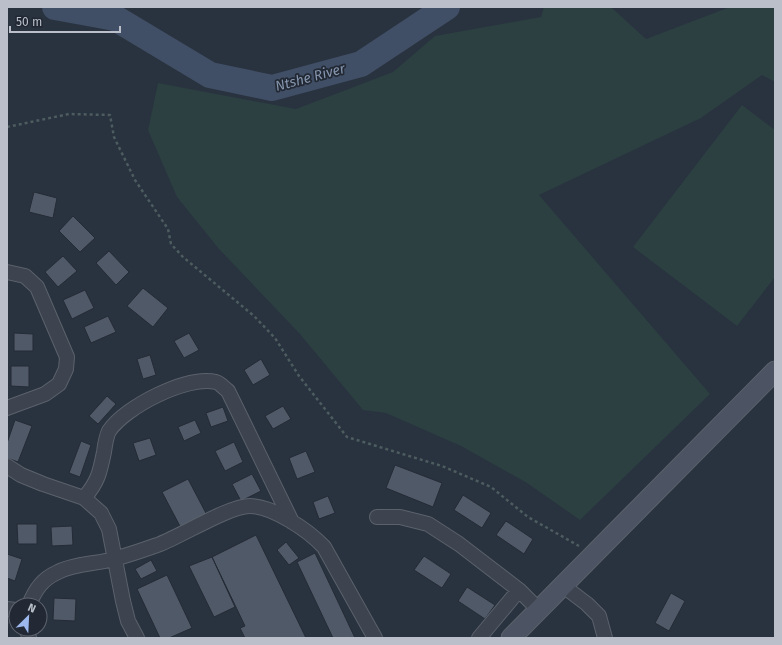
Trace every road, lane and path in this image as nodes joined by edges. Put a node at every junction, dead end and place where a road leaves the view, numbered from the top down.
1 (7, 127) edge
2 (7, 272) edge
3 (775, 371) edge
4 (7, 408) edge
5 (7, 466) edge
6 (84, 498) junction
7 (377, 517) dead end
8 (292, 522) junction
9 (593, 555) junction
10 (114, 559) junction
11 (562, 585) junction
12 (520, 590) junction
13 (32, 597) edge
14 (539, 610) junction
15 (137, 638) edge
16 (375, 638) edge
17 (479, 638) edge
18 (511, 638) edge
19 (605, 638) edge

1 - 9 path
2 - 4 street
3 - 9 street
5 - 6 street
6 - 8 street
6 - 10 street
7 - 12 street
8 - 10 street
8 - 16 street
9 - 11 street
10 - 13 street
10 - 15 street
11 - 14 street
11 - 19 street
12 - 14 street
12 - 17 street
14 - 18 street

